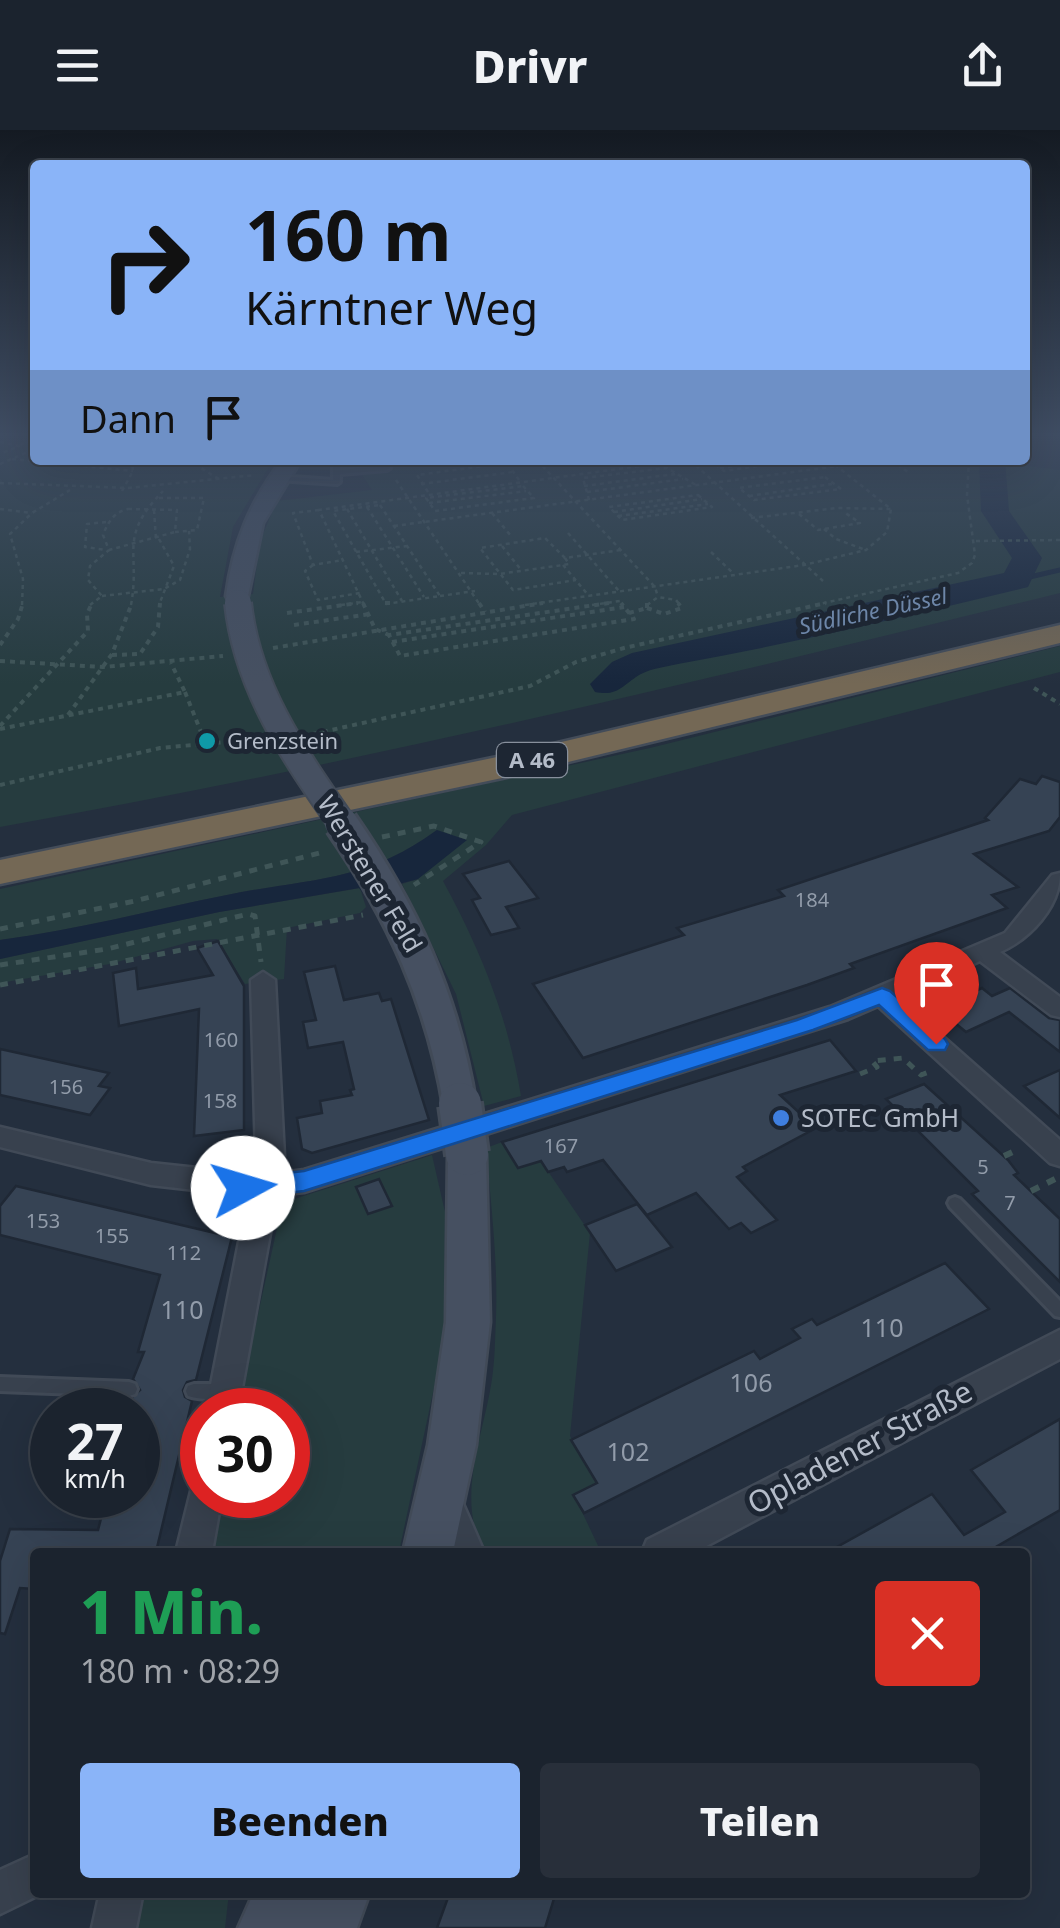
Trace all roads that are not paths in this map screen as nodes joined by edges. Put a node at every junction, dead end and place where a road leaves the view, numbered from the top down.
1 (254, 516) edge
2 (1060, 607) edge
3 (1060, 634) edge
4 (0, 841) edge
5 (0, 872) edge
6 (1060, 880) edge
7 (985, 953) junction
8 (262, 980) road end
9 (882, 996) junction
10 (1060, 1009) edge
11 (0, 1137) edge
12 (1058, 1167) edge
13 (266, 1188) junction
14 (956, 1203) dead end
15 (1060, 1310) edge
16 (1060, 1344) edge
17 (0, 1384) edge
18 (103, 1388) edge
19 (227, 1388) edge
20 (443, 1495) junction
21 (201, 1518) edge
22 (195, 1548) edge
23 (429, 1548) edge
24 (464, 1548) edge
25 (668, 1548) edge
26 (30, 1878) edge
27 (0, 1893) edge
28 (121, 1898) edge
29 (267, 1898) edge
30 (282, 1898) edge
31 (338, 1898) edge
32 (114, 1928) edge
33 (268, 1928) edge
34 (326, 1928) edge

1 - 20 main road, Werstener Feld, bridge
2 - 4 highway, A 46
3 - 5 highway, A 46
6 - 7 street
7 - 9 street
7 - 10 street
8 - 13 street
9 - 12 street
9 - 13 street
11 - 13 street
13 - 19 street
14 - 15 lane
16 - 25 street, Opladener Straße
17 - 18 lane
20 - 23 main road, Werstener Feld
20 - 24 street
21 - 22 street
26 - 27 street
28 - 32 street
29 - 33 street
30 - 33 main road
31 - 34 main road

